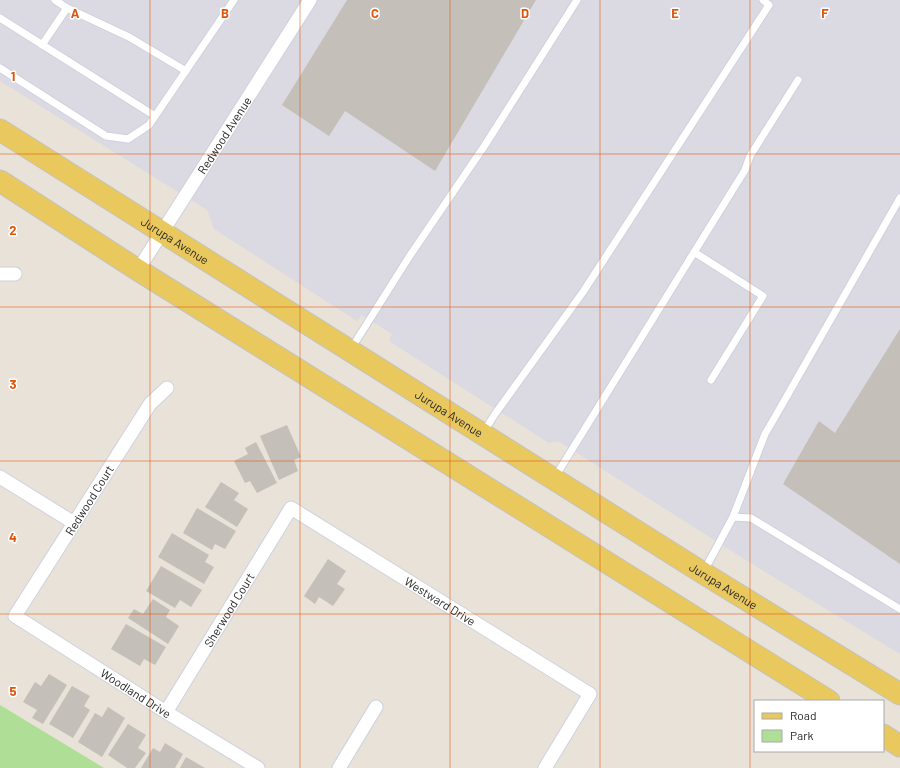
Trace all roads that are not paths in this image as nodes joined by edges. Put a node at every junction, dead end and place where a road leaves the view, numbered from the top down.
1 (55, 0) edge
2 (234, 0) edge
3 (310, 0) edge
4 (577, 0) edge
5 (763, 0) edge
6 (67, 8) junction
7 (0, 18) edge
8 (42, 44) junction
9 (0, 68) edge
10 (186, 71) junction
11 (798, 80) dead end
12 (155, 116) junction
13 (0, 130) edge
14 (0, 181) edge
15 (900, 198) edge
16 (162, 232) junction
17 (694, 252) junction
18 (138, 270) junction
19 (0, 274) edge
20 (15, 274) dead end
21 (350, 351) junction
22 (711, 380) dead end
23 (167, 388) dead end
24 (483, 434) junction
25 (0, 477) edge
26 (554, 479) junction
27 (291, 508) joint
28 (733, 517) junction
29 (74, 523) junction
30 (702, 573) junction
31 (900, 609) edge
32 (15, 616) joint
33 (900, 694) edge
34 (827, 700) edge
35 (376, 707) dead end
36 (166, 712) junction
37 (884, 736) edge
38 (900, 746) edge
39 (258, 768) edge
40 (339, 768) edge
41 (545, 768) edge

1 - 6 lane
2 - 10 lane
3 - 16 street, Redwood Avenue
4 - 21 lane
5 - 24 lane
6 - 8 lane
6 - 10 lane
7 - 8 lane
8 - 12 lane
9 - 12 lane
10 - 12 lane
11 - 17 lane
13 - 16 main road, Jurupa Avenue
14 - 18 main road
15 - 28 lane
16 - 18 street, Redwood Avenue
16 - 21 main road, Jurupa Avenue
17 - 22 lane
17 - 26 lane
18 - 34 main road
19 - 20 street
21 - 24 main road, Jurupa Avenue
23 - 29 street, Redwood Court
24 - 26 main road, Jurupa Avenue
25 - 29 street
26 - 30 main road, Jurupa Avenue
27 - 36 street, Sherwood Court
27 - 41 street, Westward Drive
28 - 30 lane
28 - 31 lane
29 - 32 street, Redwood Court
30 - 33 main road, Jurupa Avenue
32 - 36 street, Woodland Drive
35 - 40 street
36 - 39 street, Woodland Drive
37 - 38 main road

